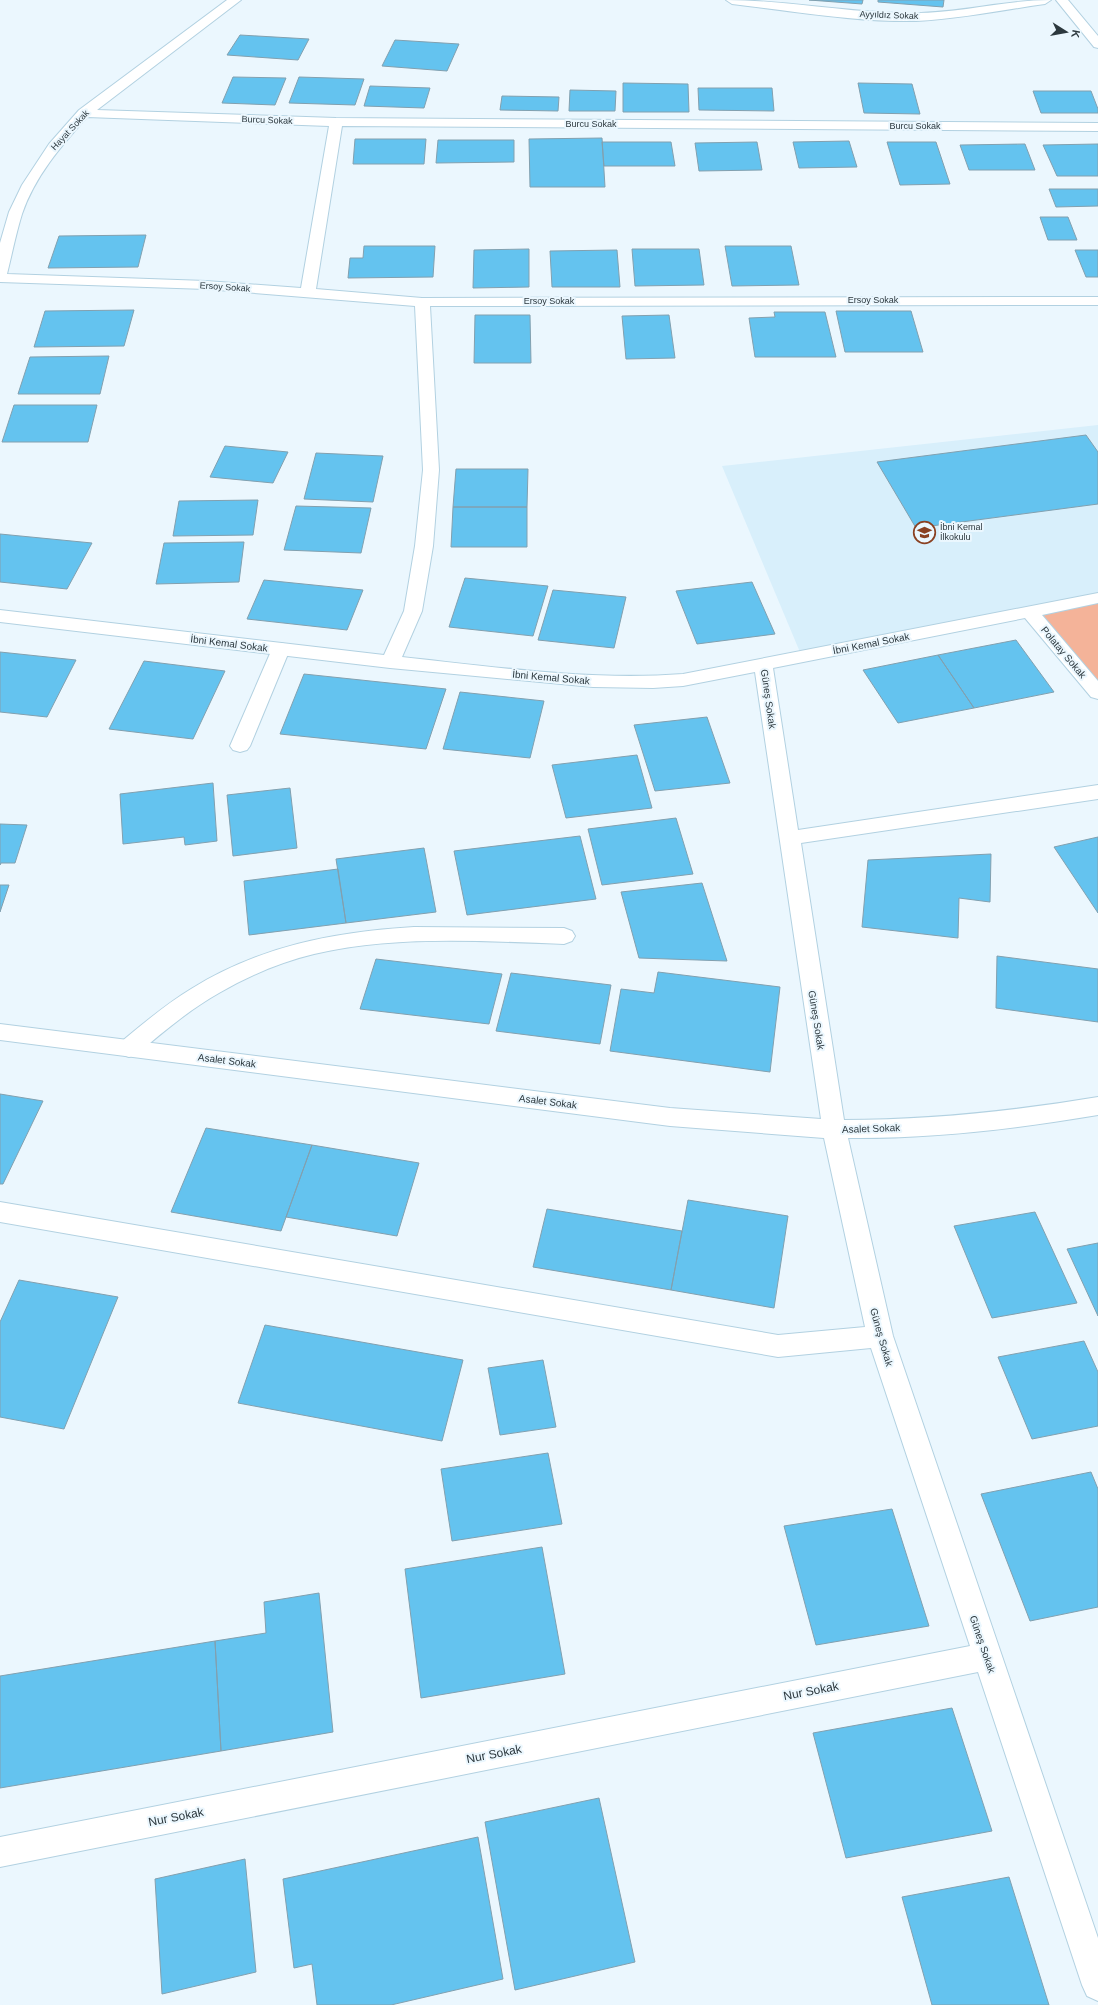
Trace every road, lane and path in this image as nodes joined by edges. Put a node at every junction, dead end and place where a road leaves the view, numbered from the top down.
1 (235, 0) edge
2 (732, 0) edge
3 (1045, 0) edge
4 (1062, 0) edge
5 (1098, 23) edge
6 (1085, 28) junction
7 (1098, 44) edge
8 (84, 113) junction
9 (336, 122) junction
10 (1098, 127) edge
11 (0, 274) edge
12 (0, 278) edge
13 (308, 292) junction
14 (1098, 301) edge
15 (422, 302) junction
16 (1098, 598) edge
17 (1030, 612) junction
18 (0, 616) edge
19 (281, 649) junction
20 (390, 662) junction
21 (763, 664) junction
22 (1098, 693) edge
23 (240, 746) dead end
24 (1098, 792) edge
25 (789, 838) junction
26 (564, 936) dead end
27 (0, 1032) edge
28 (129, 1048) junction
29 (1098, 1106) edge
30 (834, 1129) junction
31 (0, 1212) edge
32 (880, 1336) junction
33 (987, 1656) junction
34 (0, 1852) edge
35 (1098, 1985) edge

1 - 8 street, Hayat Sokak
2 - 3 street, Ayyıldız Sokak
4 - 6 street
5 - 6 street
6 - 7 street
8 - 9 street, Burcu Sokak
8 - 11 street, Hayat Sokak
9 - 10 street, Burcu Sokak
9 - 13 street
12 - 13 street, Ersoy Sokak
13 - 15 street, Ersoy Sokak
14 - 15 street, Ersoy Sokak
15 - 20 street
16 - 17 street, İbni Kemal Sokak
17 - 21 street, İbni Kemal Sokak
17 - 22 street, Polatay Sokak
18 - 19 street, İbni Kemal Sokak
19 - 20 street, İbni Kemal Sokak
19 - 23 street
20 - 21 street, İbni Kemal Sokak
21 - 25 street, Güneş Sokak
24 - 25 street
25 - 30 street, Güneş Sokak
26 - 28 street
27 - 28 street, Asalet Sokak
28 - 30 street, Asalet Sokak
29 - 30 street, Asalet Sokak
30 - 32 street, Güneş Sokak
31 - 32 street
32 - 33 street, Güneş Sokak
33 - 34 street, Nur Sokak
33 - 35 street, Güneş Sokak

